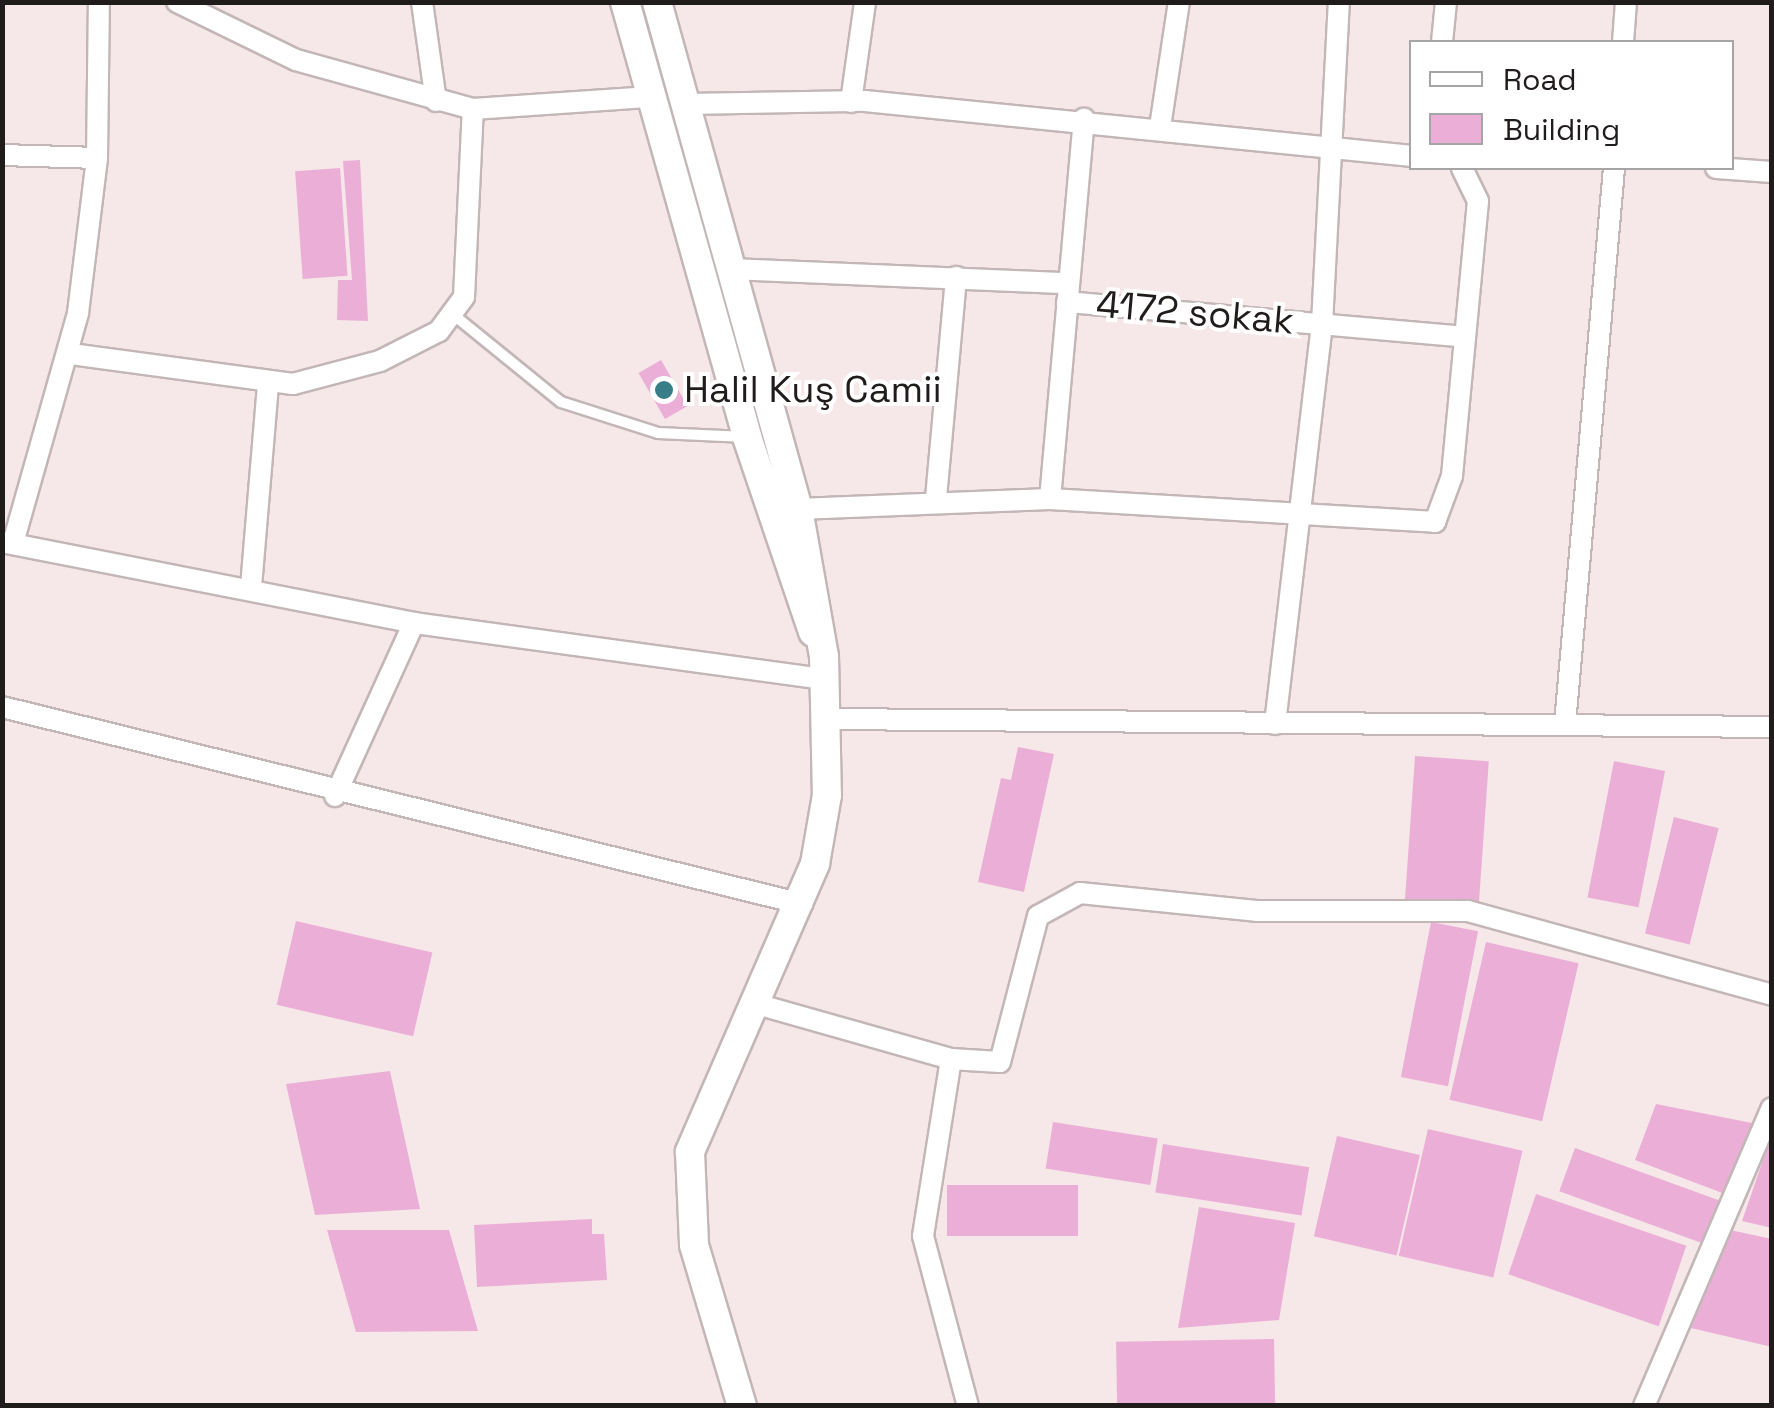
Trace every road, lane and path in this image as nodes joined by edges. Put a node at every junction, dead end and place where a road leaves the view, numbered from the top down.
1 (99, 2) edge
2 (177, 2) edge
3 (422, 2) edge
4 (625, 2) edge
5 (657, 2) edge
6 (865, 2) edge
7 (1179, 2) edge
8 (1339, 2) edge
9 (1446, 2) edge
10 (1626, 2) edge
11 (1442, 40) edge
12 (1623, 40) edge
13 (651, 97) junction
14 (436, 101) junction
15 (852, 102) junction
16 (686, 104) junction
17 (473, 109) junction
18 (1084, 119) junction
19 (1160, 128) junction
20 (1328, 148) junction
21 (2, 154) edge
22 (1409, 156) edge
23 (96, 158) junction
24 (1734, 169) edge
25 (1463, 170) edge
26 (1614, 170) edge
27 (1772, 172) edge
28 (729, 269) junction
29 (956, 278) junction
30 (1068, 292) junction
31 (455, 316) junction
32 (1322, 324) junction
33 (1464, 337) junction
34 (70, 354) junction
35 (268, 384) junction
36 (748, 436) junction
37 (936, 498) junction
38 (1050, 499) junction
39 (798, 509) junction
40 (1294, 510) junction
41 (8, 543) edge
42 (252, 587) junction
43 (414, 623) junction
44 (825, 667) junction
45 (2, 707) edge
46 (826, 719) junction
47 (1274, 724) junction
48 (1566, 724) junction
49 (1772, 727) edge
50 (335, 796) junction
51 (802, 904) junction
52 (1772, 995) edge
53 (760, 1005) junction
54 (951, 1059) junction
55 (1772, 1108) edge
56 (742, 1406) edge
57 (968, 1406) edge
58 (1644, 1406) edge

1 - 23 street
2 - 14 street
3 - 14 street
4 - 13 main road
5 - 16 main road
6 - 15 street
7 - 19 street
8 - 20 street
9 - 11 street
10 - 12 street
13 - 17 street
13 - 36 main road
14 - 17 street
15 - 16 street
15 - 18 street
16 - 28 main road
17 - 31 street
18 - 19 street
18 - 30 street
19 - 20 street
20 - 22 street
20 - 32 street
21 - 23 street
23 - 34 street
24 - 27 street
25 - 33 street
26 - 48 street
28 - 29 street, 4172 sokak
28 - 39 main road
29 - 30 street, 4172 sokak
29 - 37 street
30 - 32 street, 4172 sokak
30 - 38 street
31 - 35 street
31 - 36 lane
32 - 33 street, 4172 sokak
32 - 40 street
33 - 40 street
34 - 35 street
34 - 41 street
35 - 42 street
36 - 44 main road
37 - 38 street
37 - 39 street
38 - 40 street
39 - 44 main road
40 - 47 street
41 - 42 street
42 - 43 street
43 - 44 street
43 - 50 street
44 - 46 main road
45 - 50 street
46 - 47 street
46 - 51 main road
47 - 48 street
48 - 49 street
50 - 51 street
51 - 53 main road
52 - 54 street
53 - 54 street
53 - 56 main road
54 - 57 street
55 - 58 street

